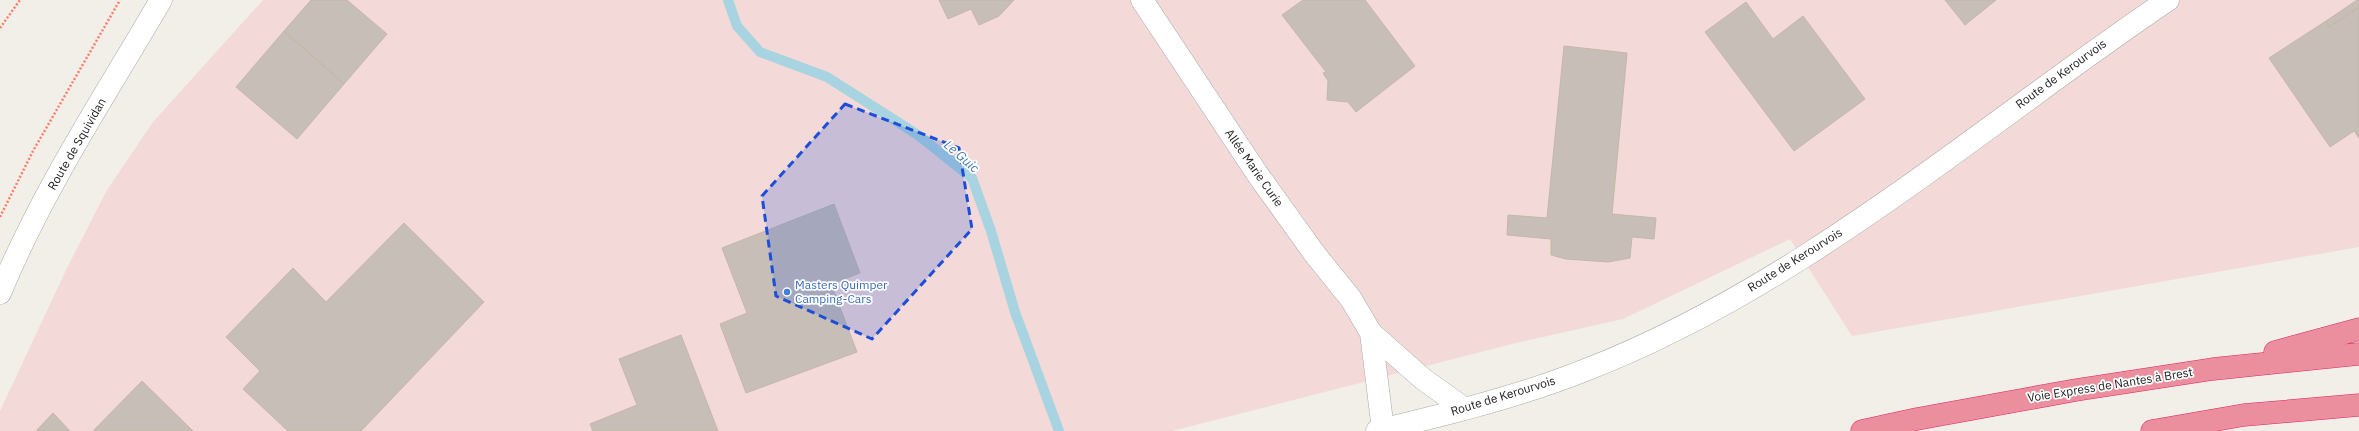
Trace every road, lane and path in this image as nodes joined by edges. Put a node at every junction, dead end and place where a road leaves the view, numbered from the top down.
1 (20, 0) edge
2 (120, 0) edge
3 (161, 0) edge
4 (1142, 0) edge
5 (2168, 0) edge
6 (0, 28) edge
7 (0, 217) edge
8 (0, 292) edge
9 (2359, 329) edge
10 (1371, 333) junction
11 (2359, 354) edge
12 (2213, 369) junction
13 (2359, 405) edge
14 (1464, 409) junction
15 (1380, 430) edge
16 (1862, 431) edge
17 (2152, 431) edge

1 - 6 path
2 - 7 path
3 - 8 street, Route de Squividan
4 - 10 street, Allée Marie Curie
5 - 14 street, Route de Kerourvois
9 - 12 highway
10 - 14 street, Allée Marie Curie
10 - 15 street, Allée Marie Curie
11 - 12 highway, Voie Express de Nantes à Brest
12 - 16 highway, Voie Express de Nantes à Brest
13 - 17 highway
14 - 15 street, Route de Kerourvois

